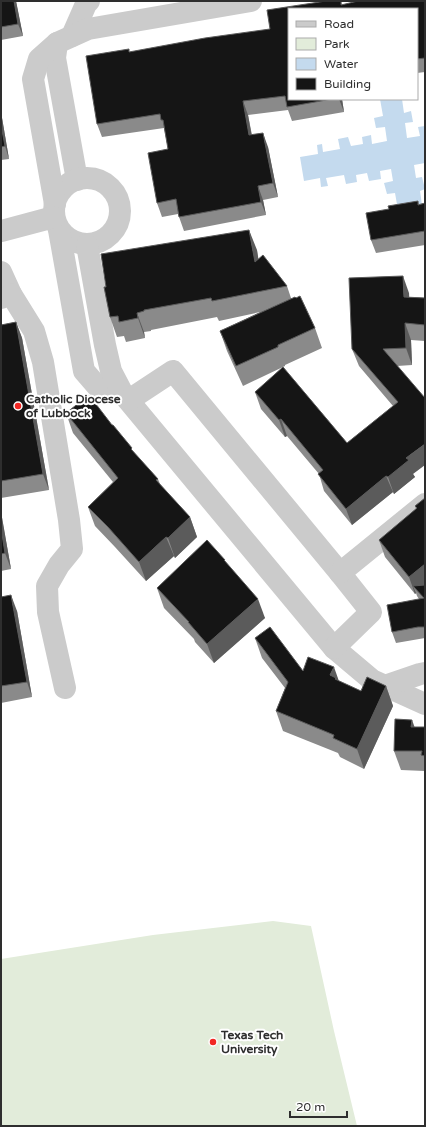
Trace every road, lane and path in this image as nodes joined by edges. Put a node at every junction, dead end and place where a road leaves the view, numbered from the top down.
1 (90, 1) edge
2 (251, 1) edge
3 (64, 40) junction
4 (77, 180) junction
5 (56, 217) junction
6 (1, 231) edge
7 (87, 245) junction
8 (1, 272) edge
9 (6, 296) edge
10 (126, 397) junction
11 (425, 504) edge
12 (340, 573) junction
13 (334, 648) junction
14 (425, 673) edge
15 (385, 686) junction
16 (65, 688) dead end
17 (425, 704) edge

1 - 3 lane
2 - 3 lane
3 - 4 lane
3 - 5 lane
4 - 5 lane
4 - 7 lane
5 - 6 lane
5 - 7 lane
5 - 10 lane
7 - 10 lane
8 - 9 lane
9 - 16 lane
10 - 12 lane
10 - 13 lane
11 - 12 lane
12 - 13 lane
13 - 15 lane
14 - 15 lane
15 - 17 lane

